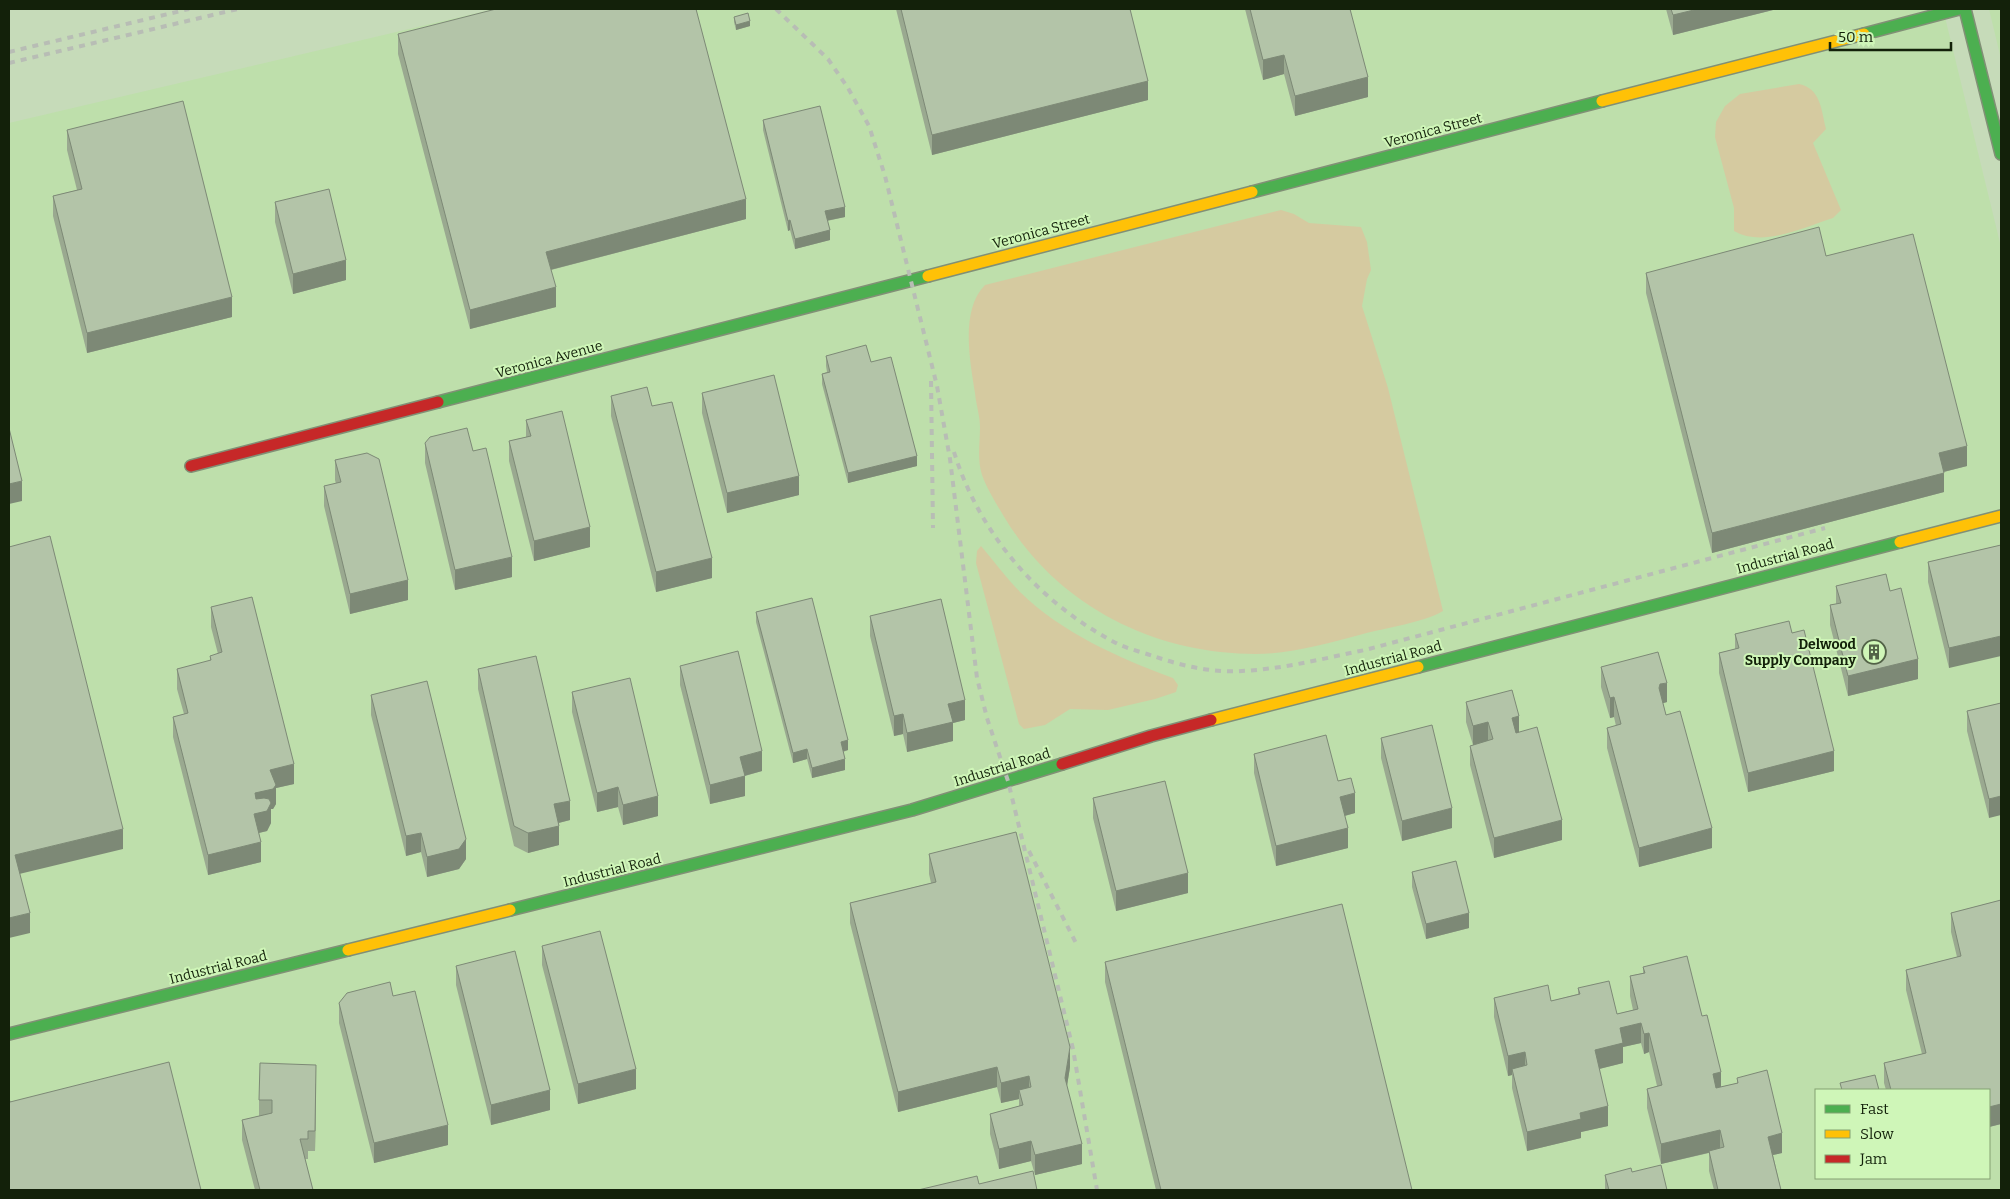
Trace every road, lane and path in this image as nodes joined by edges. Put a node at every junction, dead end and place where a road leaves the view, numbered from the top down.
1 (1959, 9) edge
2 (1965, 9) edge
3 (2001, 154) edge
4 (914, 280) joint
5 (191, 466) dead end
6 (2001, 516) edge
7 (9, 1034) edge

1 - 4 street, Veronica Street
2 - 3 street
4 - 5 street, Veronica Avenue
6 - 7 street, Industrial Road

